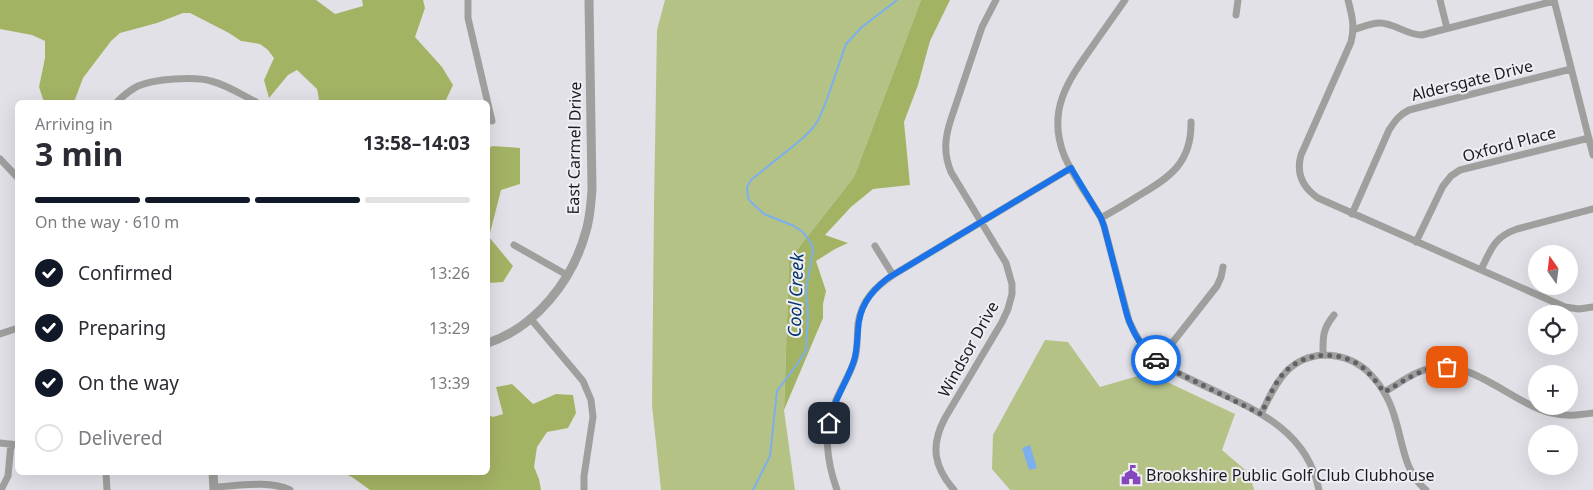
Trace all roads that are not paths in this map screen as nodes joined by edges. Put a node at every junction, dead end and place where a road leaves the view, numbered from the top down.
1 (468, 0) edge
2 (589, 0) edge
3 (996, 0) edge
4 (1125, 0) edge
5 (1238, 0) edge
6 (1348, 0) edge
7 (1440, 0) edge
8 (1554, 1) edge
9 (1236, 15) dead end
10 (1447, 28) junction
11 (1353, 30) junction
12 (1571, 69) junction
13 (119, 100) edge
14 (252, 100) edge
15 (487, 100) edge
16 (490, 112) edge
17 (492, 121) dead end
18 (1191, 122) dead end
19 (1589, 138) junction
20 (1593, 154) edge
21 (0, 159) edge
22 (1071, 168) junction
23 (15, 175) edge
24 (1593, 209) edge
25 (1352, 214) junction
26 (1101, 218) junction
27 (982, 222) junction
28 (1416, 242) junction
29 (514, 246) dead end
30 (875, 246) dead end
31 (1223, 267) dead end
32 (1481, 270) junction
33 (567, 275) junction
34 (893, 275) junction
35 (1593, 307) edge
36 (1334, 315) dead end
37 (530, 318) junction
38 (15, 329) edge
39 (0, 334) edge
40 (490, 342) edge
41 (1323, 355) junction
42 (1158, 362) junction
43 (1384, 392) junction
44 (1593, 413) edge
45 (1261, 414) junction
46 (0, 443) edge
47 (14, 445) edge
48 (106, 475) edge
49 (213, 475) edge
50 (214, 489) edge
51 (2, 490) edge
52 (107, 490) edge
53 (290, 490) edge
54 (584, 490) edge
55 (837, 490) edge
56 (954, 490) edge
57 (1319, 490) edge
58 (1426, 490) edge

1 - 15 street
2 - 33 street, East Carmel Drive
3 - 27 street, Windsor Drive
4 - 22 street
5 - 9 street
6 - 11 street
7 - 10 street
8 - 10 street
8 - 12 street
10 - 11 street
11 - 25 street
12 - 19 street
12 - 25 street, Aldersgate Drive
13 - 14 street
16 - 17 street
18 - 26 street
19 - 20 street
19 - 28 street, Oxford Place
21 - 23 street
22 - 26 street
22 - 27 street
24 - 32 street
25 - 28 street
26 - 42 street
27 - 34 street
27 - 56 street, Windsor Drive
28 - 32 street
29 - 33 street
30 - 34 street
31 - 42 street
32 - 35 street
33 - 37 street, East Carmel Drive
34 - 55 street
36 - 41 street
37 - 40 street, East Carmel Drive
37 - 54 street
38 - 39 street
41 - 43 street
41 - 45 street
42 - 45 street
43 - 44 street
43 - 58 street
45 - 57 street
46 - 47 street
47 - 51 street
48 - 52 street
49 - 50 street
50 - 53 street

